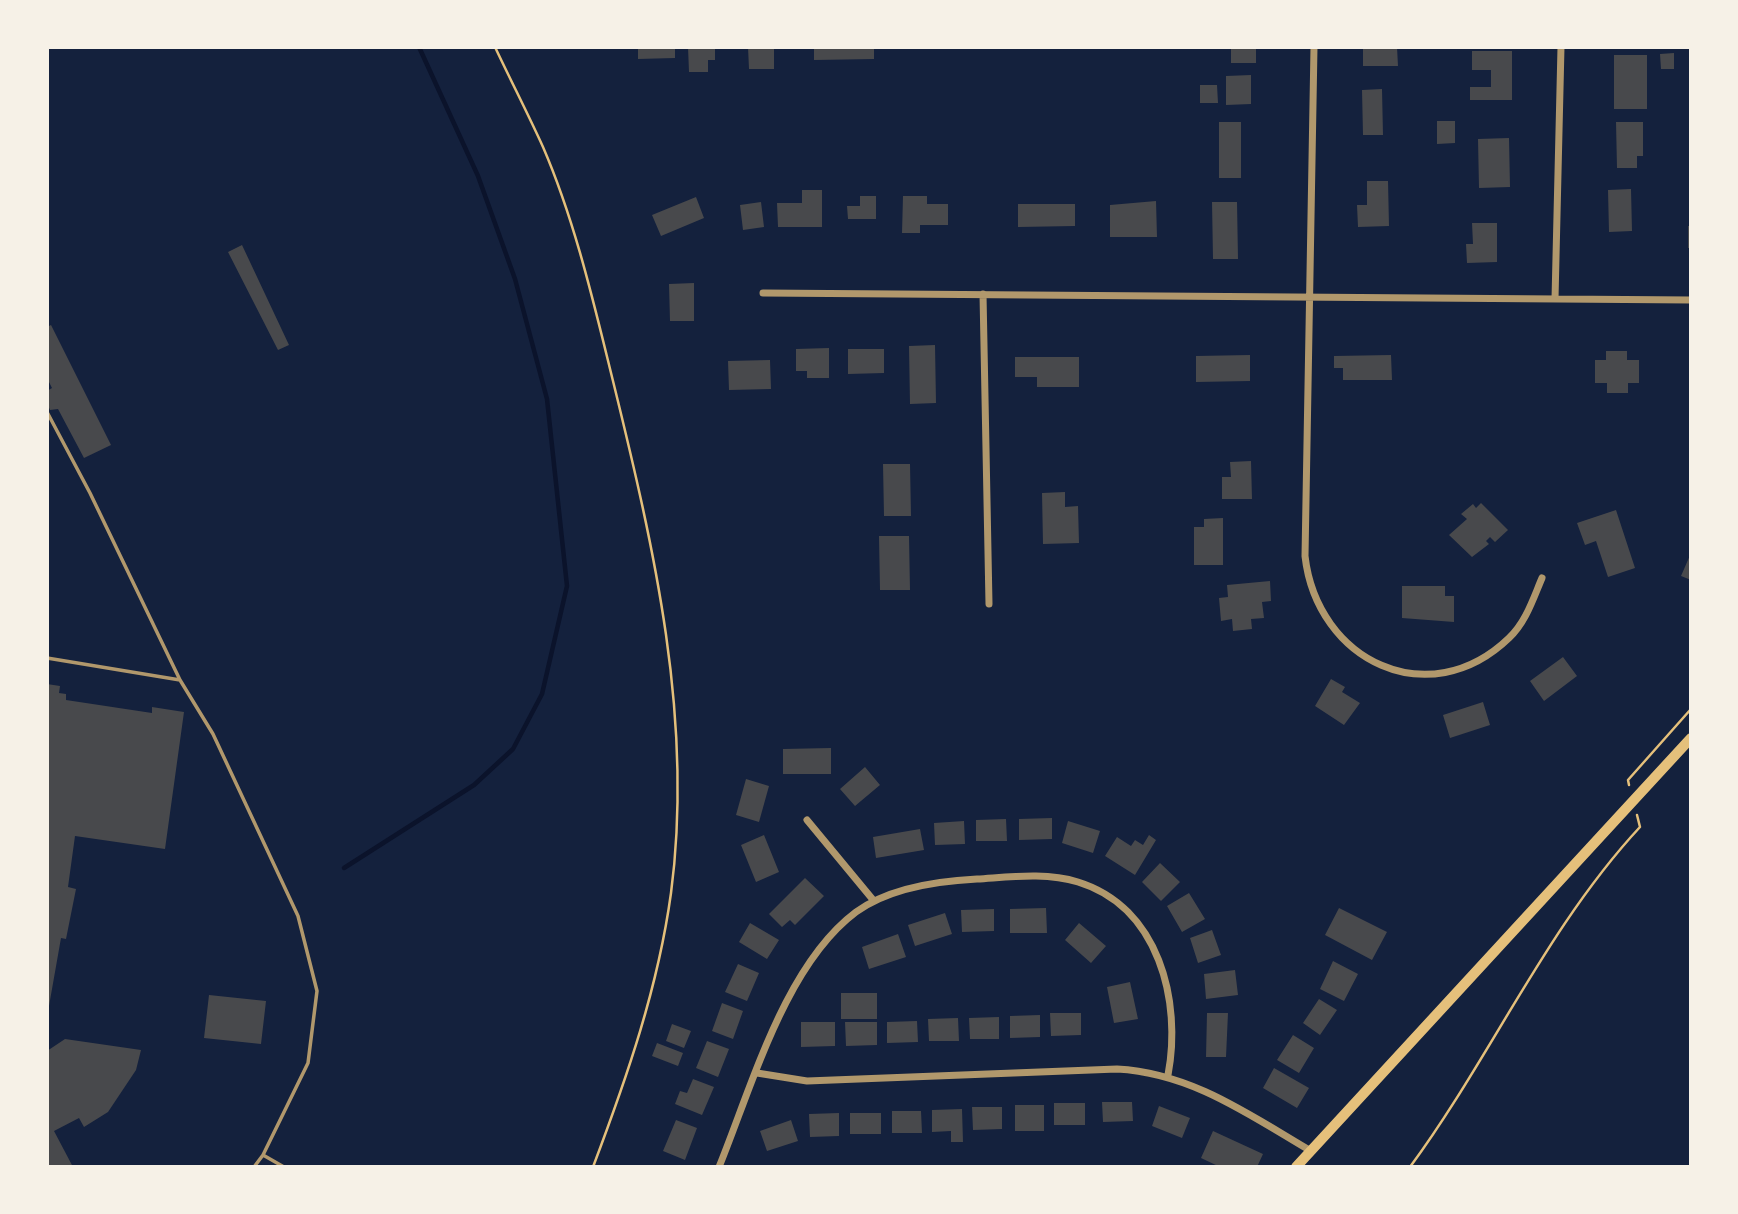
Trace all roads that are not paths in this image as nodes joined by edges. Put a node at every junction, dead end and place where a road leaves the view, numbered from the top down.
1 (1314, 47) edge
2 (1561, 47) edge
3 (763, 293) dead end
4 (983, 294) junction
5 (1308, 298) junction
6 (1555, 299) junction
7 (1691, 300) edge
8 (47, 412) edge
9 (1542, 578) dead end
10 (989, 604) dead end
11 (47, 658) edge
12 (180, 680) junction
13 (1691, 738) edge
14 (807, 820) dead end
15 (874, 901) junction
16 (757, 1073) junction
17 (1168, 1075) junction
18 (1311, 1151) junction
19 (263, 1155) junction
20 (254, 1167) edge
21 (284, 1167) edge
22 (719, 1167) edge
23 (1296, 1167) edge

1 - 5 street
2 - 6 street
3 - 4 street
4 - 5 street
4 - 10 street
5 - 6 street
5 - 9 street
6 - 7 street
8 - 12 lane
11 - 12 lane
12 - 19 lane
13 - 18 main road
14 - 15 street
15 - 16 street
15 - 17 street
16 - 17 street
16 - 22 street
17 - 18 street
18 - 23 main road
19 - 20 lane
19 - 21 lane

